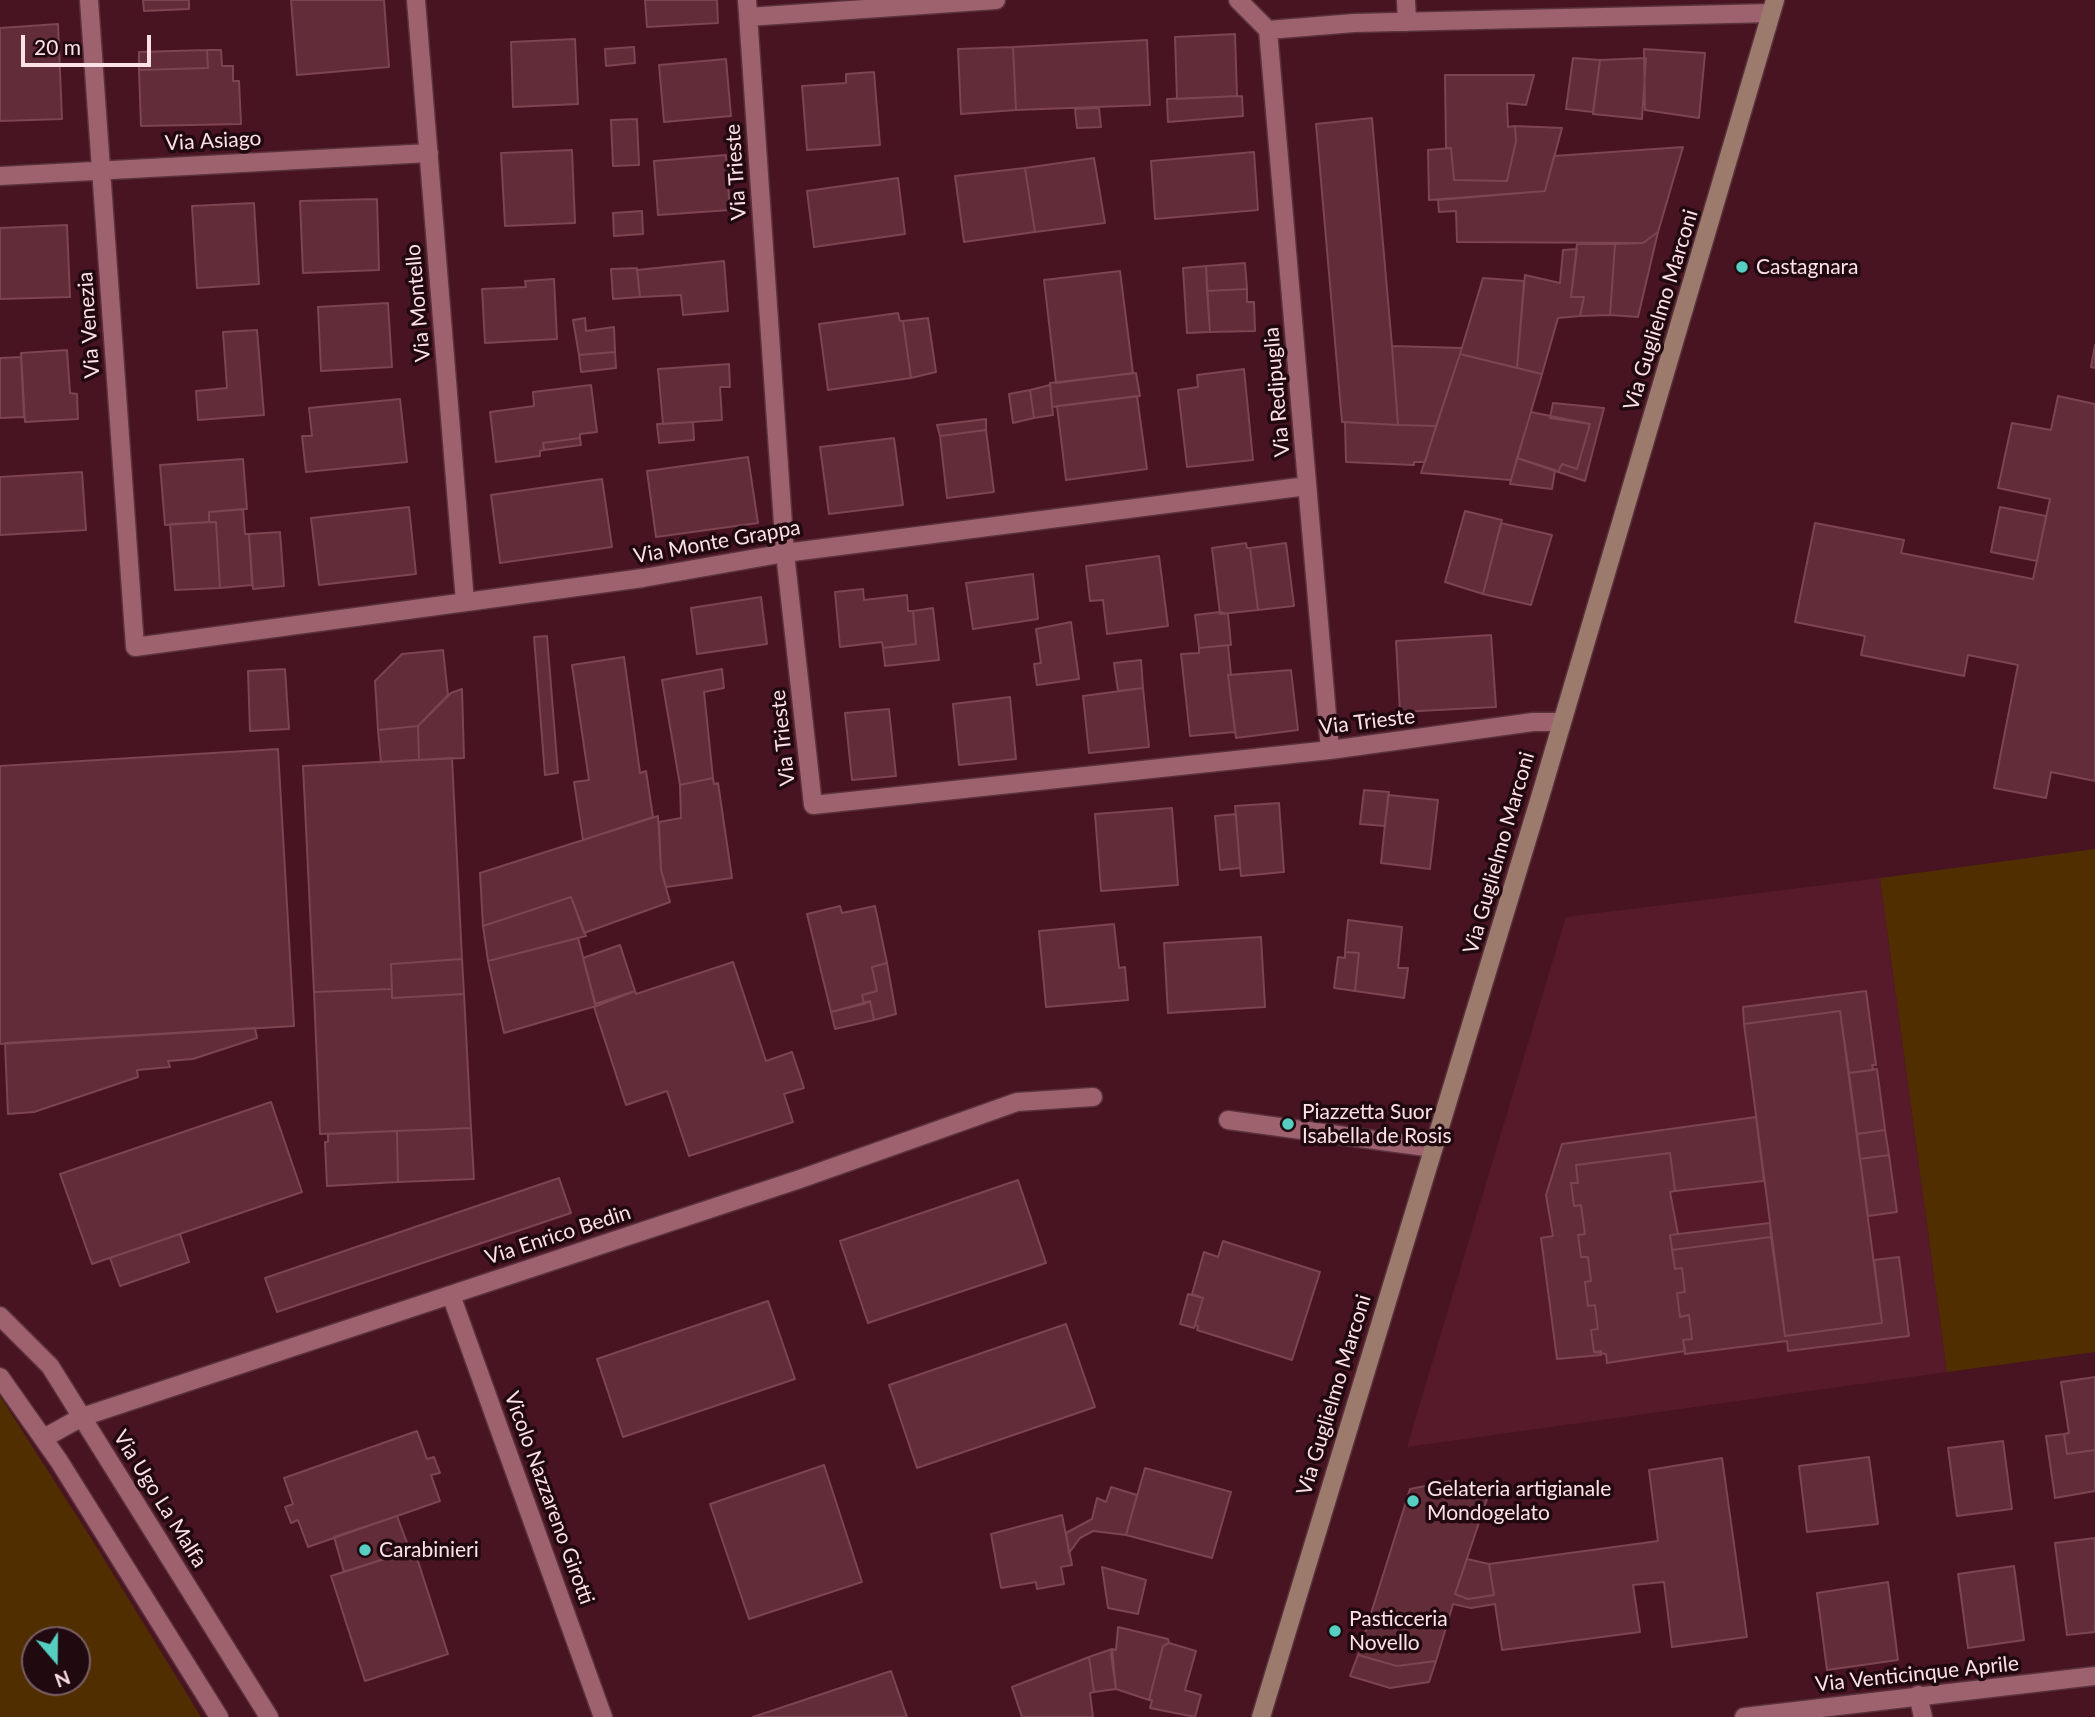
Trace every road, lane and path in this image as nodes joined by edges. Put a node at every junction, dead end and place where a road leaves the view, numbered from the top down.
1 (89, 0) edge
2 (416, 0) edge
3 (996, 0) edge
4 (1238, 0) edge
5 (1406, 0) edge
6 (931, 2) edge
7 (1773, 7) edge
8 (748, 9) edge
9 (1408, 23) junction
10 (1268, 30) junction
11 (429, 153) junction
12 (100, 170) junction
13 (0, 176) edge
14 (1307, 486) junction
15 (785, 553) junction
16 (465, 602) junction
17 (135, 647) joint
18 (1560, 722) junction
19 (1330, 750) junction
20 (1093, 1097) dead end
21 (1228, 1120) dead end
22 (1433, 1148) junction
23 (451, 1295) junction
24 (0, 1316) edge
25 (0, 1377) edge
26 (82, 1417) junction
27 (44, 1438) junction
28 (2095, 1676) edge
29 (1918, 1695) junction
30 (219, 1717) edge
31 (269, 1717) edge
32 (603, 1717) edge
33 (1261, 1717) edge
34 (1744, 1717) edge
35 (1923, 1717) edge

1 - 12 street, Via Venezia
2 - 11 street, Via Montello
3 - 6 street
4 - 10 street
5 - 9 street
6 - 8 street
7 - 9 street
7 - 18 main road, Via Guglielmo Marconi
8 - 15 street, Via Trieste
9 - 10 street
10 - 14 street, Via Redipuglia
11 - 12 street, Via Asiago
11 - 16 street, Via Montello
12 - 13 street, Via Asiago
12 - 17 street, Via Venezia
14 - 15 street, Via Monte Grappa
14 - 19 street, Via Redipuglia
15 - 16 street, Via Monte Grappa
15 - 19 street, Via Trieste
16 - 17 street, Via Monte Grappa
18 - 19 street, Via Trieste
18 - 22 main road, Via Guglielmo Marconi
20 - 23 street, Via Enrico Bedin
21 - 22 street
22 - 33 main road, Via Guglielmo Marconi
23 - 26 street, Via Enrico Bedin
23 - 32 street, Vicolo Nazzareno Girotti
24 - 26 street, Via Ugo La Malfa
25 - 27 street
26 - 27 street, Via Enrico Bedin
26 - 31 street, Via Ugo La Malfa
27 - 30 street
28 - 29 street, Via Venticinque Aprile
29 - 34 street, Via Venticinque Aprile
29 - 35 street

